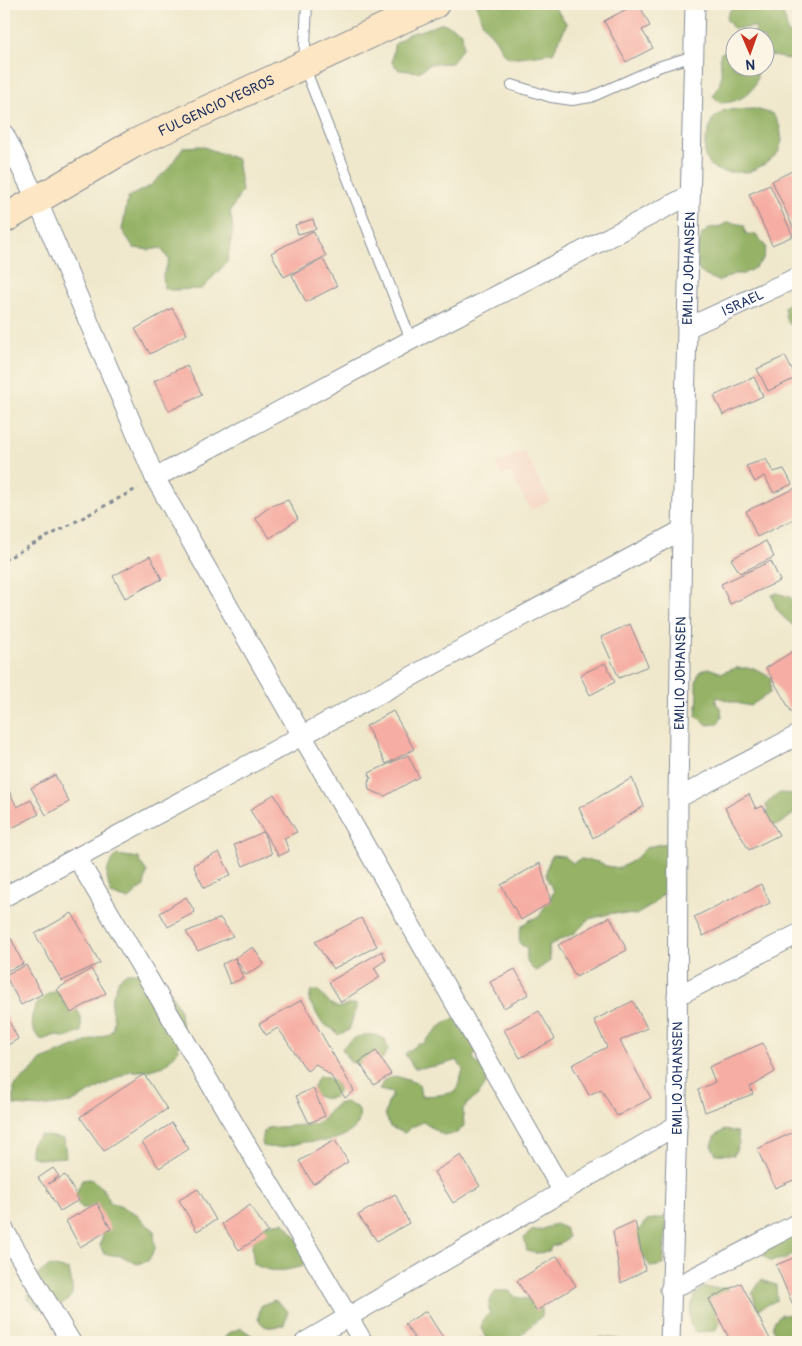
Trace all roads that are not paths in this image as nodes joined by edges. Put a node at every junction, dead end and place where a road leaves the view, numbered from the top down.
1 (307, 4) edge
2 (435, 4) edge
3 (695, 4) edge
4 (694, 56) junction
5 (304, 66) junction
6 (512, 85) dead end
7 (4, 134) edge
8 (690, 195) junction
9 (37, 200) junction
10 (4, 219) edge
11 (798, 277) edge
12 (687, 328) junction
13 (410, 340) junction
14 (155, 478) junction
15 (682, 530) junction
16 (798, 735) edge
17 (302, 736) junction
18 (678, 798) junction
19 (77, 858) junction
20 (4, 897) edge
21 (798, 934) edge
22 (677, 996) junction
23 (676, 1125) junction
24 (563, 1192) junction
25 (798, 1222) edge
26 (4, 1230) edge
27 (670, 1290) junction
28 (348, 1317) junction
29 (71, 1342) edge
30 (305, 1342) edge
31 (363, 1342) edge
32 (670, 1342) edge

1 - 5 lane
2 - 5 street, FULGENCIO YEGROS
3 - 4 street, EMILIO JOHANSEN
4 - 6 lane
4 - 8 street, EMILIO JOHANSEN
5 - 9 street, FULGENCIO YEGROS
5 - 13 lane
7 - 9 street
8 - 12 street, EMILIO JOHANSEN
8 - 13 street
9 - 10 street, FULGENCIO YEGROS
9 - 14 street
11 - 12 street, ISRAEL
12 - 15 street, EMILIO JOHANSEN
13 - 14 street
14 - 17 street
15 - 17 street
15 - 18 street, EMILIO JOHANSEN
16 - 18 street
17 - 19 street
17 - 24 street
18 - 22 street, EMILIO JOHANSEN
19 - 20 street
19 - 28 street
21 - 22 street
22 - 23 street, EMILIO JOHANSEN
23 - 24 street
23 - 27 street, EMILIO JOHANSEN
24 - 28 street
25 - 27 street
26 - 29 street
27 - 32 street, EMILIO JOHANSEN
28 - 30 street
28 - 31 street

